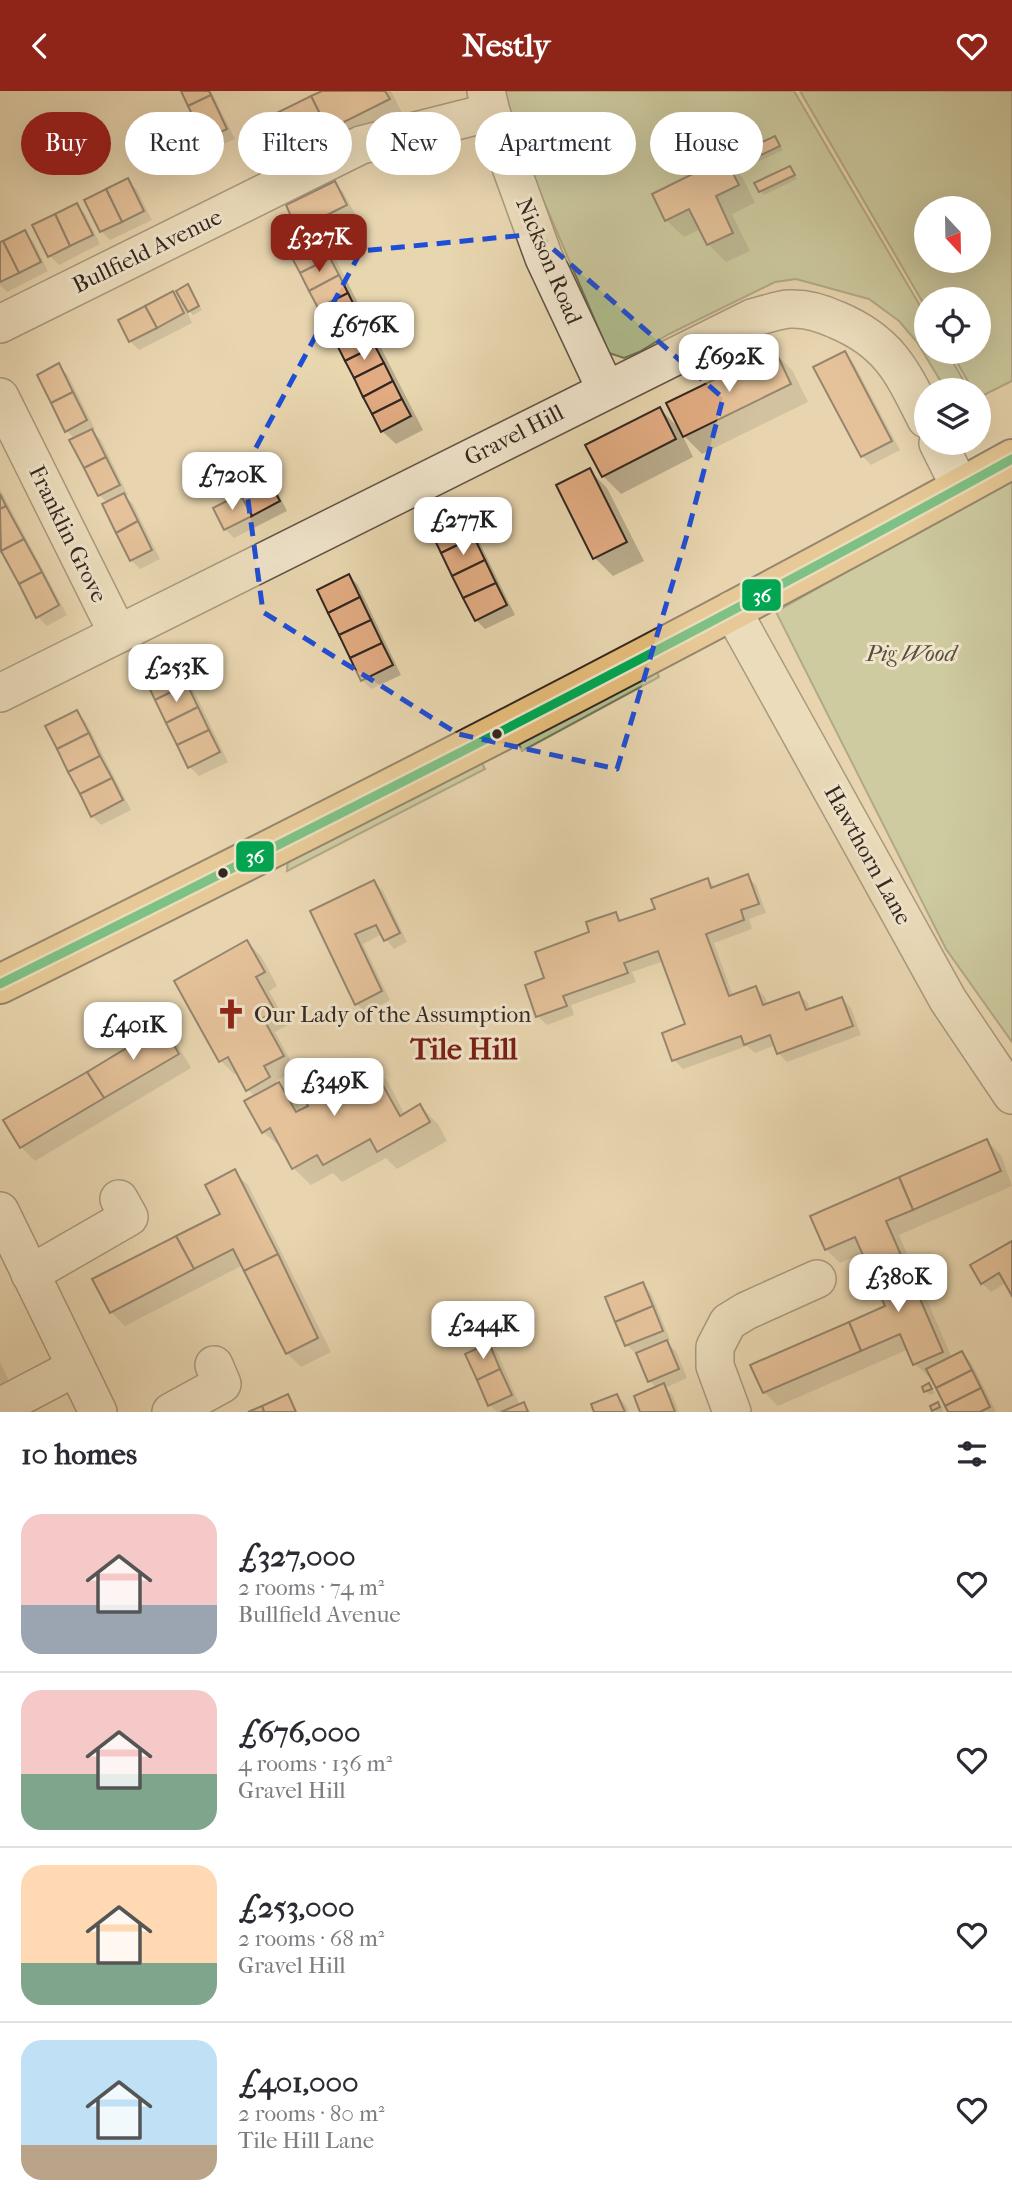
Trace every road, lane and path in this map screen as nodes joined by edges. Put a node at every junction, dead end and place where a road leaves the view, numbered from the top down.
1 (489, 102) edge
2 (0, 324) edge
3 (606, 390) junction
4 (914, 396) edge
5 (0, 397) edge
6 (944, 455) edge
7 (1012, 459) edge
8 (960, 488) junction
9 (732, 610) junction
10 (118, 634) junction
11 (0, 693) edge
12 (0, 984) edge
13 (1012, 1095) edge
14 (120, 1199) dead end
15 (0, 1211) edge
16 (30, 1274) junction
17 (817, 1279) dead end
18 (214, 1365) dead end
19 (76, 1367) junction
20 (0, 1407) edge
21 (98, 1412) edge
22 (171, 1412) edge
23 (732, 1412) edge

1 - 2 street, Bullfield Avenue
1 - 3 street, Nickson Road
3 - 4 street, Gravel Hill
3 - 10 street, Gravel Hill
5 - 10 street, Franklin Grove
6 - 8 street
7 - 8 main road
8 - 9 main road
9 - 12 main road
9 - 13 street, Hawthorn Lane
10 - 11 street, Gravel Hill
14 - 16 street
15 - 16 street
16 - 19 street
17 - 23 street
18 - 22 street
19 - 20 street
19 - 21 street

